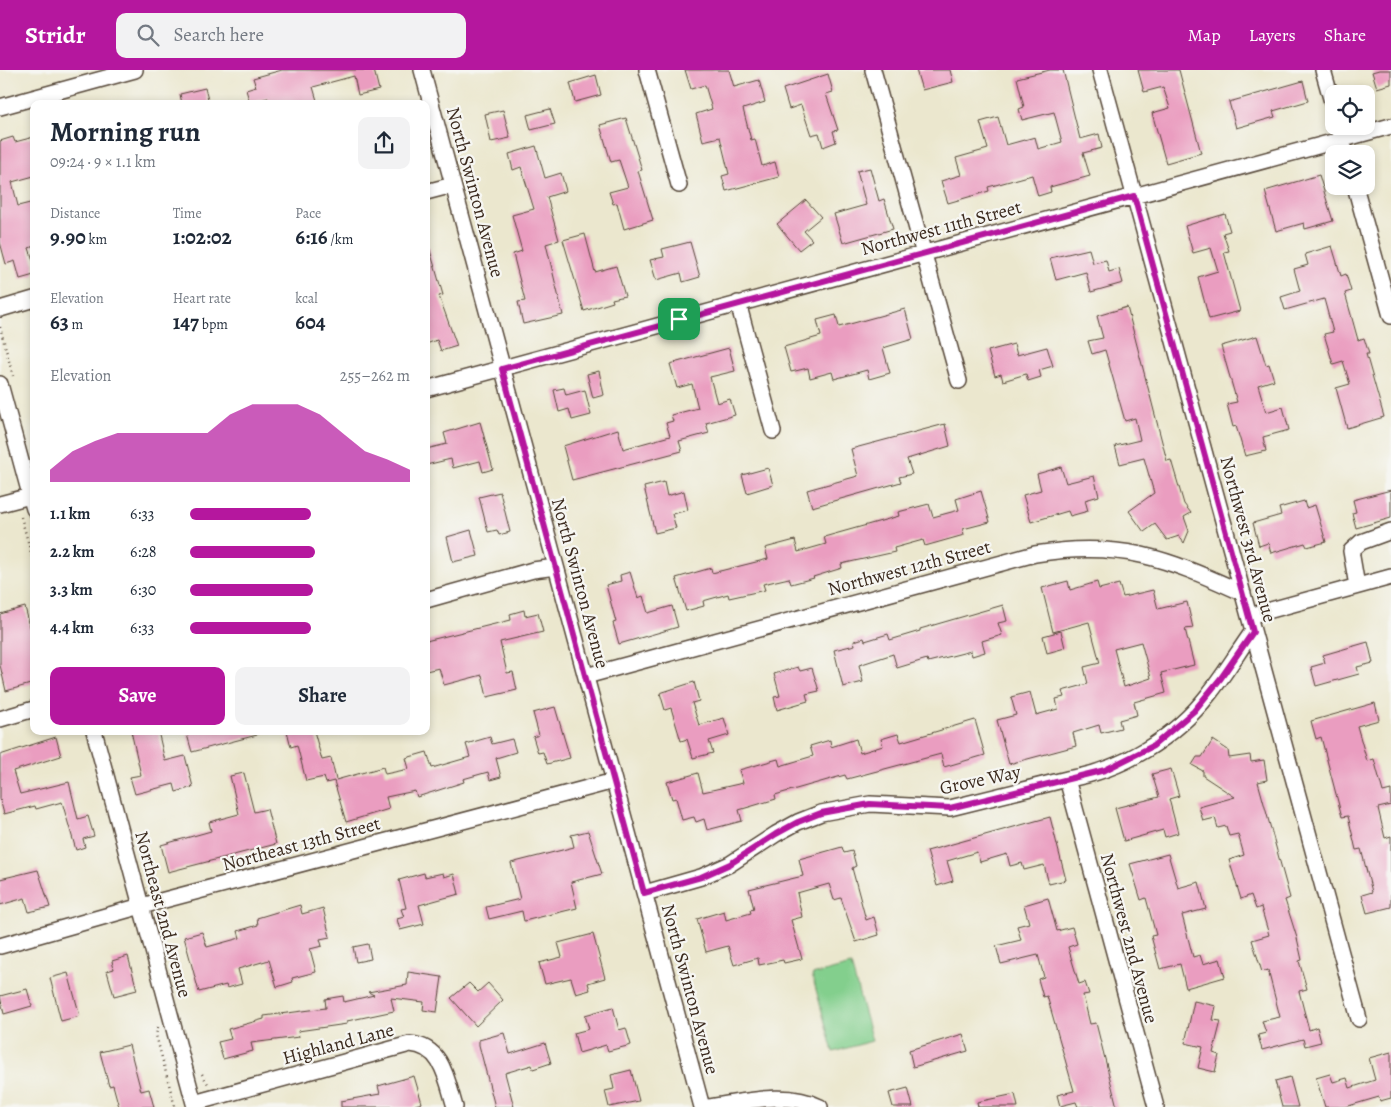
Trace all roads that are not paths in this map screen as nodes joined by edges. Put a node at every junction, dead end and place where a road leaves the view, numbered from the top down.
1 (135, 70) edge
2 (422, 70) edge
3 (648, 70) edge
4 (873, 70) edge
5 (1100, 70) edge
6 (1323, 70) edge
7 (1327, 85) edge
8 (0, 107) edge
9 (1391, 126) edge
10 (1342, 140) edge
11 (453, 184) junction
12 (679, 185) dead end
13 (430, 191) edge
14 (1357, 195) edge
15 (1134, 196) junction
16 (923, 253) junction
17 (30, 300) edge
18 (738, 303) junction
19 (0, 309) edge
20 (1391, 316) edge
21 (502, 369) junction
22 (959, 381) dead end
23 (0, 384) edge
24 (430, 389) edge
25 (773, 431) dead end
26 (30, 489) edge
27 (30, 500) edge
28 (0, 504) edge
29 (1391, 531) edge
30 (556, 567) junction
31 (1391, 577) edge
32 (1357, 586) junction
33 (1243, 593) junction
34 (430, 599) edge
35 (1249, 616) junction
36 (1253, 632) junction
37 (586, 676) junction
38 (30, 710) edge
39 (0, 719) edge
40 (95, 735) edge
41 (1067, 778) junction
42 (614, 781) junction
43 (644, 893) junction
44 (141, 906) junction
45 (0, 946) edge
46 (1359, 1019) dead end
47 (194, 1105) edge
48 (455, 1107) edge
49 (702, 1107) edge
50 (708, 1107) edge
51 (820, 1107) edge
52 (1156, 1107) edge

1 - 8 street
2 - 11 street, North Swinton Avenue
3 - 12 street
4 - 16 street
5 - 15 street, Northwest 3rd Avenue
6 - 7 street
9 - 10 street, Northwest 11th Street
10 - 15 street, Northwest 11th Street
11 - 13 street
11 - 21 street, North Swinton Avenue
14 - 20 street
15 - 16 street, Northwest 11th Street
15 - 33 street, Northwest 3rd Avenue
16 - 18 street, Northwest 11th Street
16 - 22 street
17 - 19 street
18 - 21 street, Northwest 11th Street
18 - 25 street
21 - 24 street, Northwest 11th Street
21 - 30 street, North Swinton Avenue
23 - 26 street
27 - 28 street
29 - 32 street
30 - 34 street
30 - 37 street, North Swinton Avenue
31 - 32 street
32 - 35 street
33 - 35 street, Northwest 3rd Avenue
33 - 37 street, Northwest 12th Street
35 - 36 street, Northwest 3rd Avenue
36 - 41 street, Grove Way
36 - 46 street, Northwest 3rd Avenue
37 - 42 street, North Swinton Avenue
38 - 39 street
40 - 44 street, Northeast 2nd Avenue
41 - 43 street, Grove Way
41 - 52 street, Northwest 2nd Avenue
42 - 43 street, North Swinton Avenue
42 - 44 street, Northeast 13th Street
43 - 49 street, North Swinton Avenue
44 - 45 street, Northeast 13th Street
44 - 47 street, Northeast 2nd Avenue
47 - 48 street, Highland Lane
50 - 51 street

